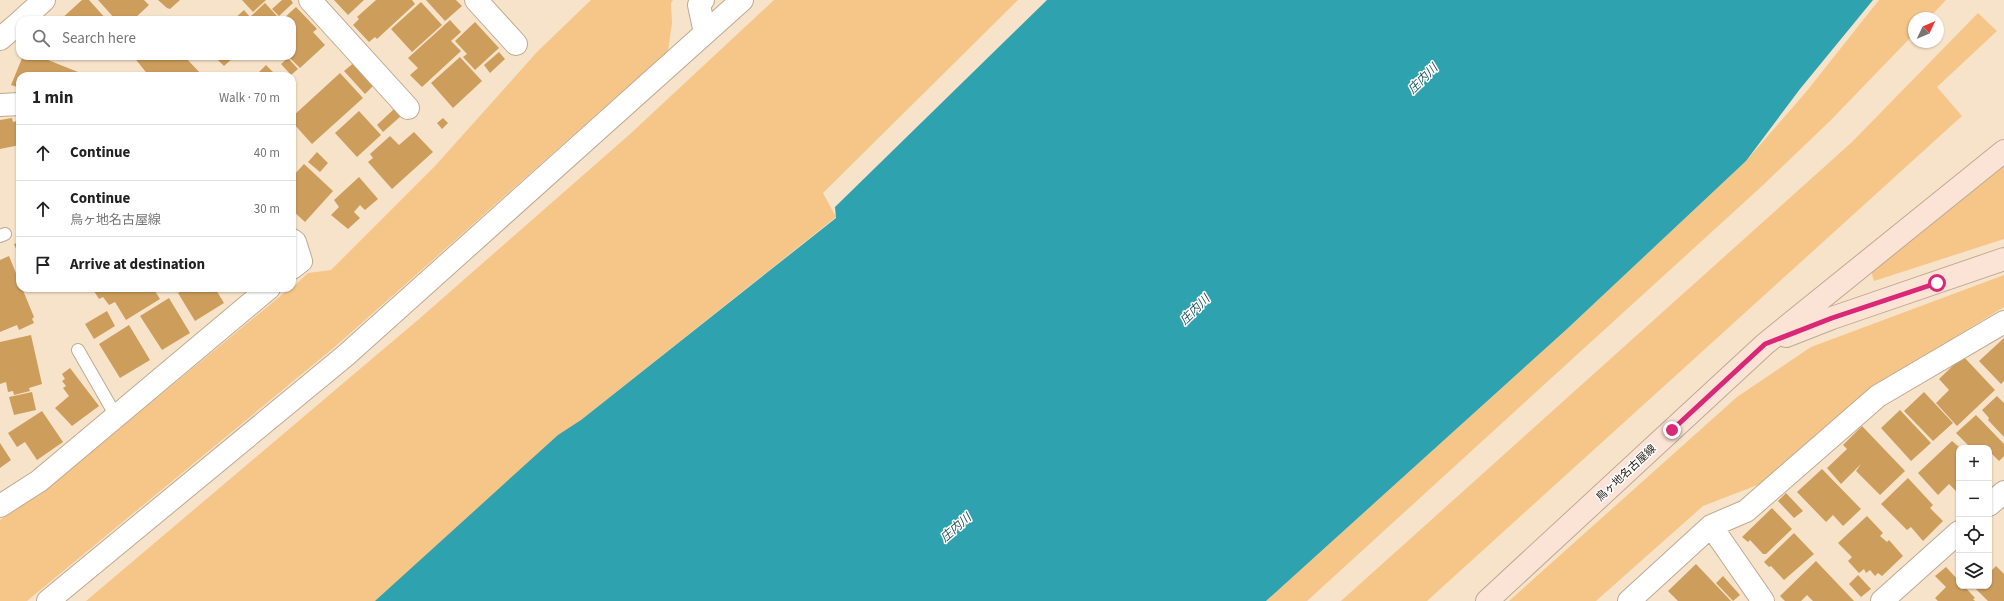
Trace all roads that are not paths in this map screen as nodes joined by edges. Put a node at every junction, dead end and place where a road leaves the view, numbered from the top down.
1 (44, 0) edge
2 (310, 0) edge
3 (476, 0) edge
4 (703, 0) edge
5 (742, 0) edge
6 (26, 16) edge
7 (16, 26) edge
8 (705, 33) junction
9 (0, 40) edge
10 (516, 44) dead end
11 (16, 104) edge
12 (0, 105) edge
13 (408, 108) dead end
14 (2004, 151) edge
15 (296, 245) edge
16 (2004, 259) edge
17 (296, 265) edge
18 (263, 292) edge
19 (2004, 322) edge
20 (1765, 344) junction
21 (78, 350) dead end
22 (116, 416) junction
23 (2004, 492) edge
24 (1992, 502) edge
25 (0, 506) edge
26 (1711, 526) junction
27 (1956, 535) edge
28 (48, 601) edge
29 (1487, 601) edge
30 (1629, 601) edge
31 (1763, 601) edge
32 (1882, 601) edge

1 - 6 street
2 - 13 street
3 - 10 street
4 - 8 street
5 - 8 street
7 - 9 street
8 - 28 street
11 - 12 street
14 - 20 main road, 鳥ヶ地名古屋線
15 - 17 street
16 - 20 main road
18 - 22 street
19 - 26 street
20 - 29 main road, 鳥ヶ地名古屋線
21 - 22 lane
22 - 25 street
23 - 24 street
26 - 30 street
26 - 31 street
27 - 32 street

